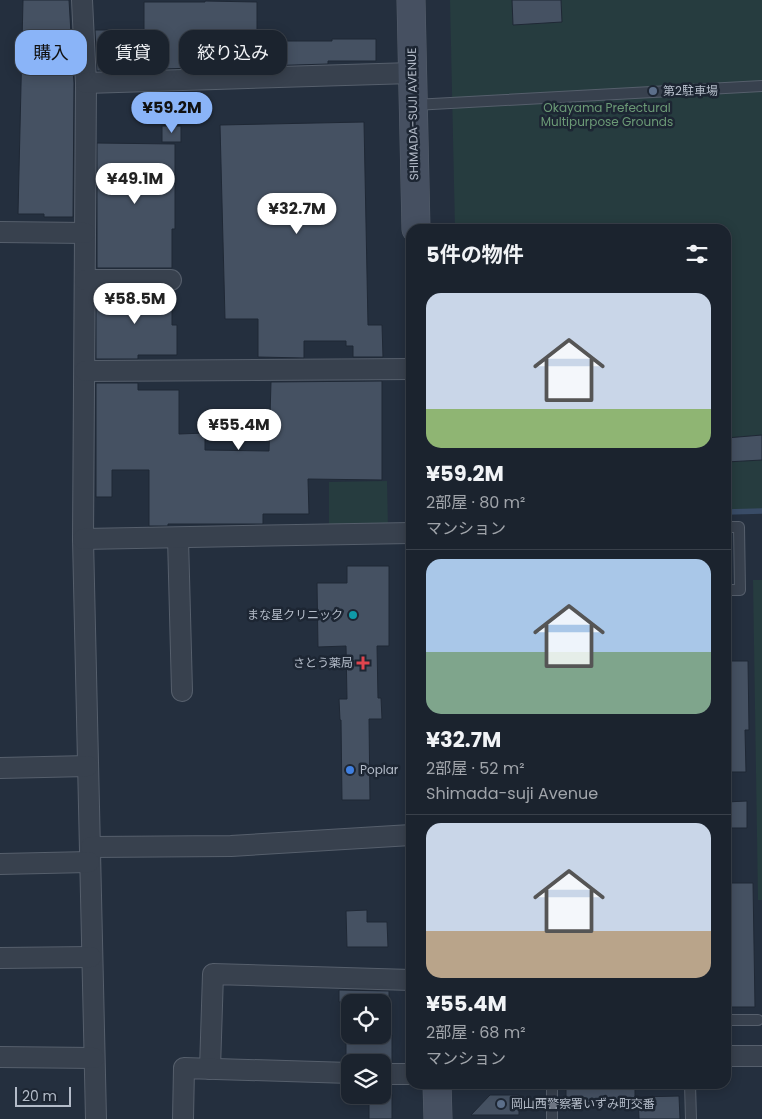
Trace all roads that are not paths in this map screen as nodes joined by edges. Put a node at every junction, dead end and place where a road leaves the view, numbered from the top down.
1 (82, 0) edge
2 (411, 0) edge
3 (412, 72) junction
4 (86, 83) junction
5 (762, 86) edge
6 (413, 104) junction
7 (416, 224) edge
8 (0, 232) edge
9 (84, 234) junction
10 (84, 280) junction
11 (171, 280) dead end
12 (406, 369) edge
13 (85, 370) junction
14 (731, 527) edge
15 (406, 533) edge
16 (178, 538) junction
17 (83, 539) junction
18 (731, 590) edge
19 (182, 691) dead end
20 (88, 766) junction
21 (0, 768) edge
22 (406, 834) edge
23 (90, 855) junction
24 (0, 864) edge
25 (91, 956) junction
26 (0, 958) edge
27 (406, 980) edge
28 (731, 1020) edge
29 (758, 1020) dead end
30 (731, 1056) edge
31 (762, 1056) edge
32 (0, 1057) edge
33 (94, 1058) junction
34 (210, 1069) junction
35 (341, 1073) edge
36 (391, 1074) edge
37 (406, 1074) edge
38 (437, 1089) edge
39 (552, 1089) edge
40 (690, 1089) edge
41 (96, 1119) edge
42 (182, 1119) edge
43 (438, 1119) edge
44 (552, 1119) edge
45 (691, 1119) edge

1 - 4 street
2 - 3 street, SHIMADA-SUJI AVENUE
3 - 4 street
3 - 6 street, SHIMADA-SUJI AVENUE
4 - 9 street
5 - 6 lane
6 - 7 street, SHIMADA-SUJI AVENUE
8 - 9 street
9 - 10 street
10 - 11 street
10 - 13 street
12 - 13 street
13 - 17 street
14 - 18 lane
15 - 16 street
16 - 17 street
16 - 19 street
17 - 20 street
20 - 21 street
20 - 23 street
22 - 23 street
23 - 24 street
23 - 25 street
25 - 26 street
25 - 33 street
27 - 34 street
28 - 29 lane
30 - 31 street
32 - 33 street
33 - 41 street
34 - 35 street
34 - 42 street
36 - 37 street
38 - 43 street
39 - 44 lane
40 - 45 lane

